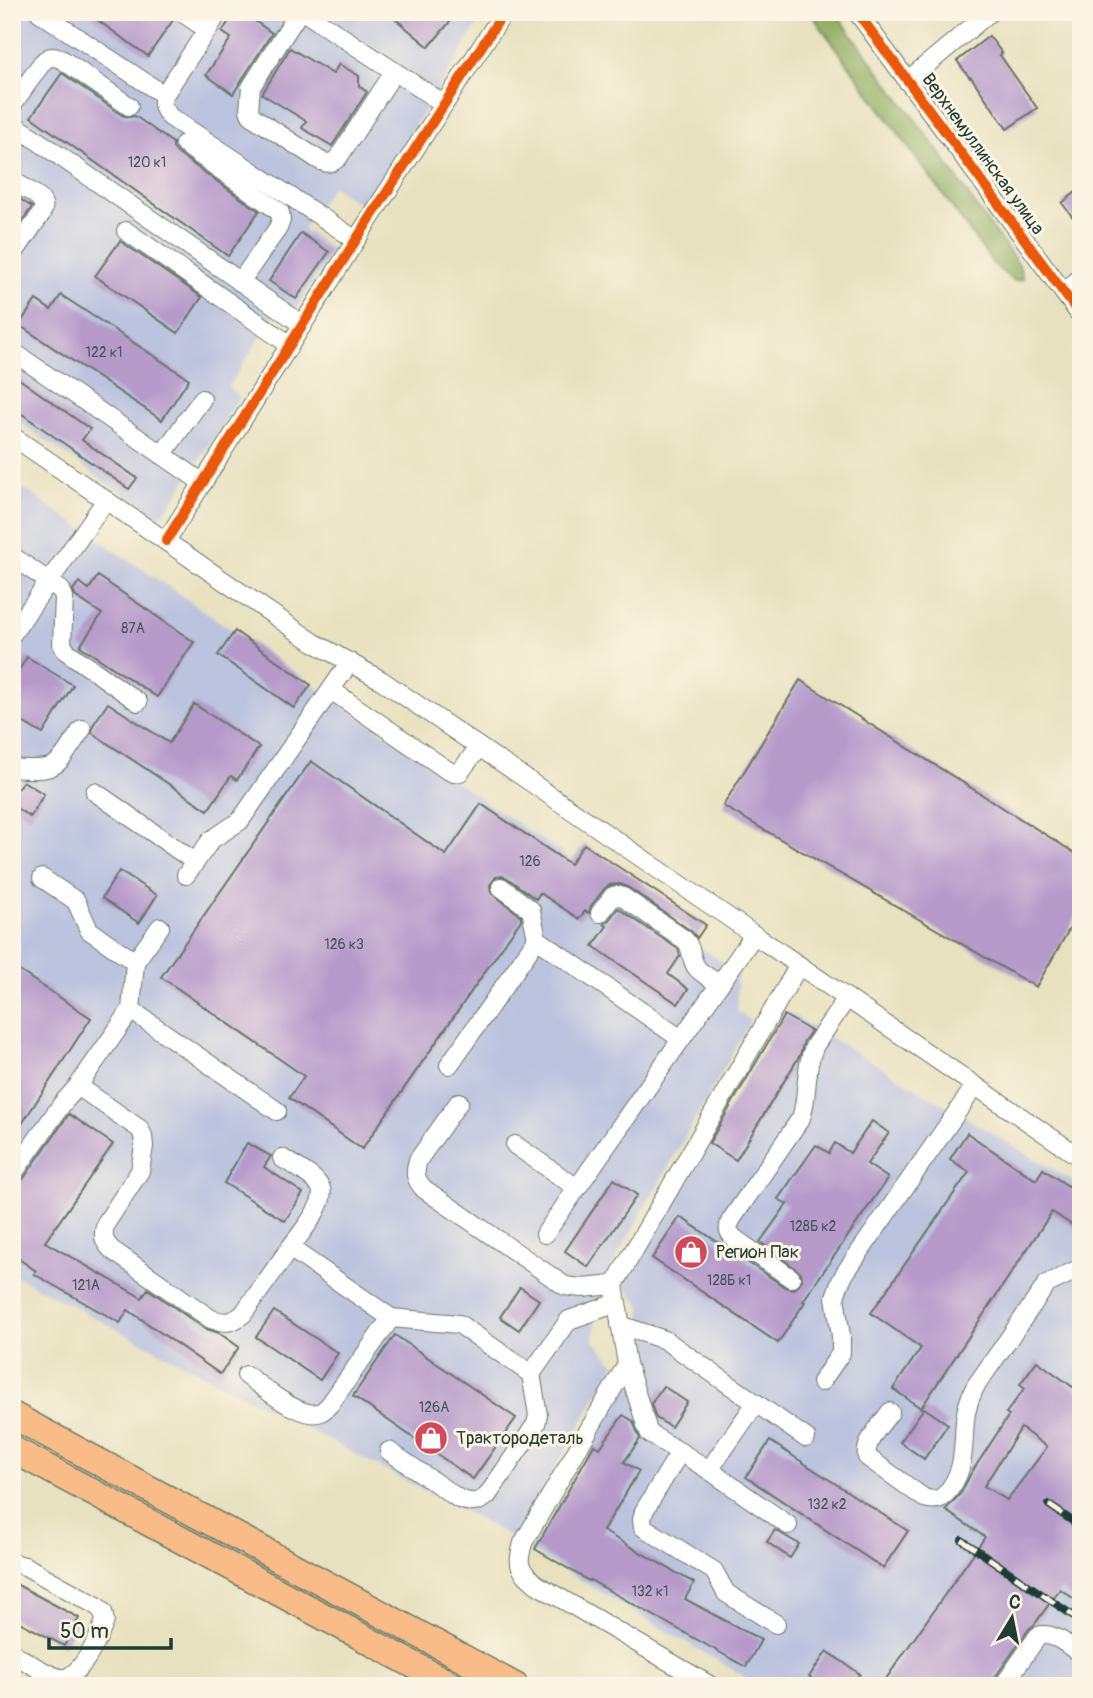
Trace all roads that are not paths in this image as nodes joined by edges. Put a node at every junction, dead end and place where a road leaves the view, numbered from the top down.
1 (39, 12) edge
2 (181, 12) edge
3 (219, 12) edge
4 (302, 12) edge
5 (504, 12) edge
6 (857, 12) edge
7 (990, 12) edge
8 (208, 30) junction
9 (394, 72) junction
10 (907, 81) junction
11 (164, 95) junction
12 (444, 104) junction
13 (12, 105) edge
14 (129, 106) dead end
15 (12, 123) edge
16 (184, 144) dead end
17 (12, 180) edge
18 (125, 231) dead end
19 (356, 240) junction
20 (12, 256) edge
21 (1081, 277) edge
22 (240, 282) junction
23 (1064, 293) junction
24 (1081, 316) edge
25 (303, 325) junction
26 (290, 345) junction
27 (12, 351) edge
28 (202, 399) dead end
29 (12, 436) edge
30 (162, 455) junction
31 (203, 483) junction
32 (106, 500) junction
33 (166, 541) junction
34 (12, 556) edge
35 (49, 581) junction
36 (12, 634) edge
37 (350, 662) junction
38 (331, 690) junction
39 (138, 702) dead end
40 (82, 729) dead end
41 (479, 747) junction
42 (12, 768) edge
43 (95, 792) dead end
44 (42, 878) dead end
45 (500, 887) dead end
46 (600, 913) dead end
47 (160, 927) dead end
48 (754, 934) junction
49 (537, 939) junction
50 (135, 962) junction
51 (799, 965) junction
52 (719, 984) junction
53 (847, 998) junction
54 (131, 1010) junction
55 (681, 1038) junction
56 (449, 1065) dead end
57 (78, 1086) junction
58 (975, 1086) junction
59 (459, 1102) dead end
60 (277, 1111) dead end
61 (515, 1145) dead end
62 (282, 1158) dead end
63 (1081, 1158) edge
64 (12, 1175) edge
65 (577, 1188) junction
66 (545, 1234) dead end
67 (290, 1248) junction
68 (1081, 1268) edge
69 (791, 1278) dead end
70 (615, 1294) junction
71 (391, 1318) junction
72 (620, 1325) junction
73 (627, 1364) junction
74 (531, 1374) junction
75 (246, 1375) dead end
76 (821, 1382) dead end
77 (755, 1403) junction
78 (890, 1412) dead end
79 (12, 1415) edge
80 (806, 1438) dead end
81 (12, 1449) edge
82 (390, 1451) dead end
83 (680, 1452) junction
84 (709, 1470) junction
85 (788, 1525) dead end
86 (12, 1563) edge
87 (776, 1624) dead end
88 (12, 1653) edge
89 (1081, 1654) edge
90 (453, 1686) edge
91 (515, 1686) edge
92 (711, 1686) edge
93 (1003, 1686) edge

1 - 11 street
2 - 8 street
3 - 8 street
4 - 9 street
4 - 9 street
5 - 12 street
6 - 10 street, Верхнемуллинская улица
7 - 10 street
8 - 11 street
9 - 12 street
10 - 23 street, Верхнемуллинская улица
11 - 19 street
12 - 19 street
13 - 14 street
15 - 22 street
16 - 22 street
17 - 20 street
18 - 26 street
19 - 25 street
21 - 23 street
22 - 25 street
23 - 24 street, Верхнемуллинская улица
25 - 26 street
26 - 31 street
27 - 30 street
28 - 30 street
29 - 32 street
30 - 31 street
31 - 33 street
32 - 33 street
32 - 35 street
33 - 37 street
34 - 35 street
35 - 36 street
35 - 39 street
37 - 38 street
37 - 41 street
38 - 41 street
38 - 43 street
40 - 42 street
41 - 48 street
44 - 50 street
45 - 49 street
46 - 52 street
47 - 50 street
48 - 51 street
48 - 52 street
49 - 55 street
49 - 56 street
50 - 54 street
51 - 53 street
51 - 70 street
52 - 55 street
53 - 58 street
53 - 69 street
54 - 57 street
54 - 60 street
55 - 65 street
57 - 64 street
57 - 67 street
58 - 63 street
58 - 76 street
59 - 70 street
61 - 65 street
62 - 67 street
65 - 66 street
67 - 71 street
68 - 78 street
70 - 72 street
70 - 74 street
71 - 74 street
71 - 75 street
72 - 73 street
72 - 77 street
73 - 83 street
73 - 92 street
74 - 82 street
77 - 80 street
77 - 84 street
79 - 91 highway
81 - 90 highway
83 - 84 street
83 - 87 street
84 - 85 street
86 - 88 street
89 - 93 street

